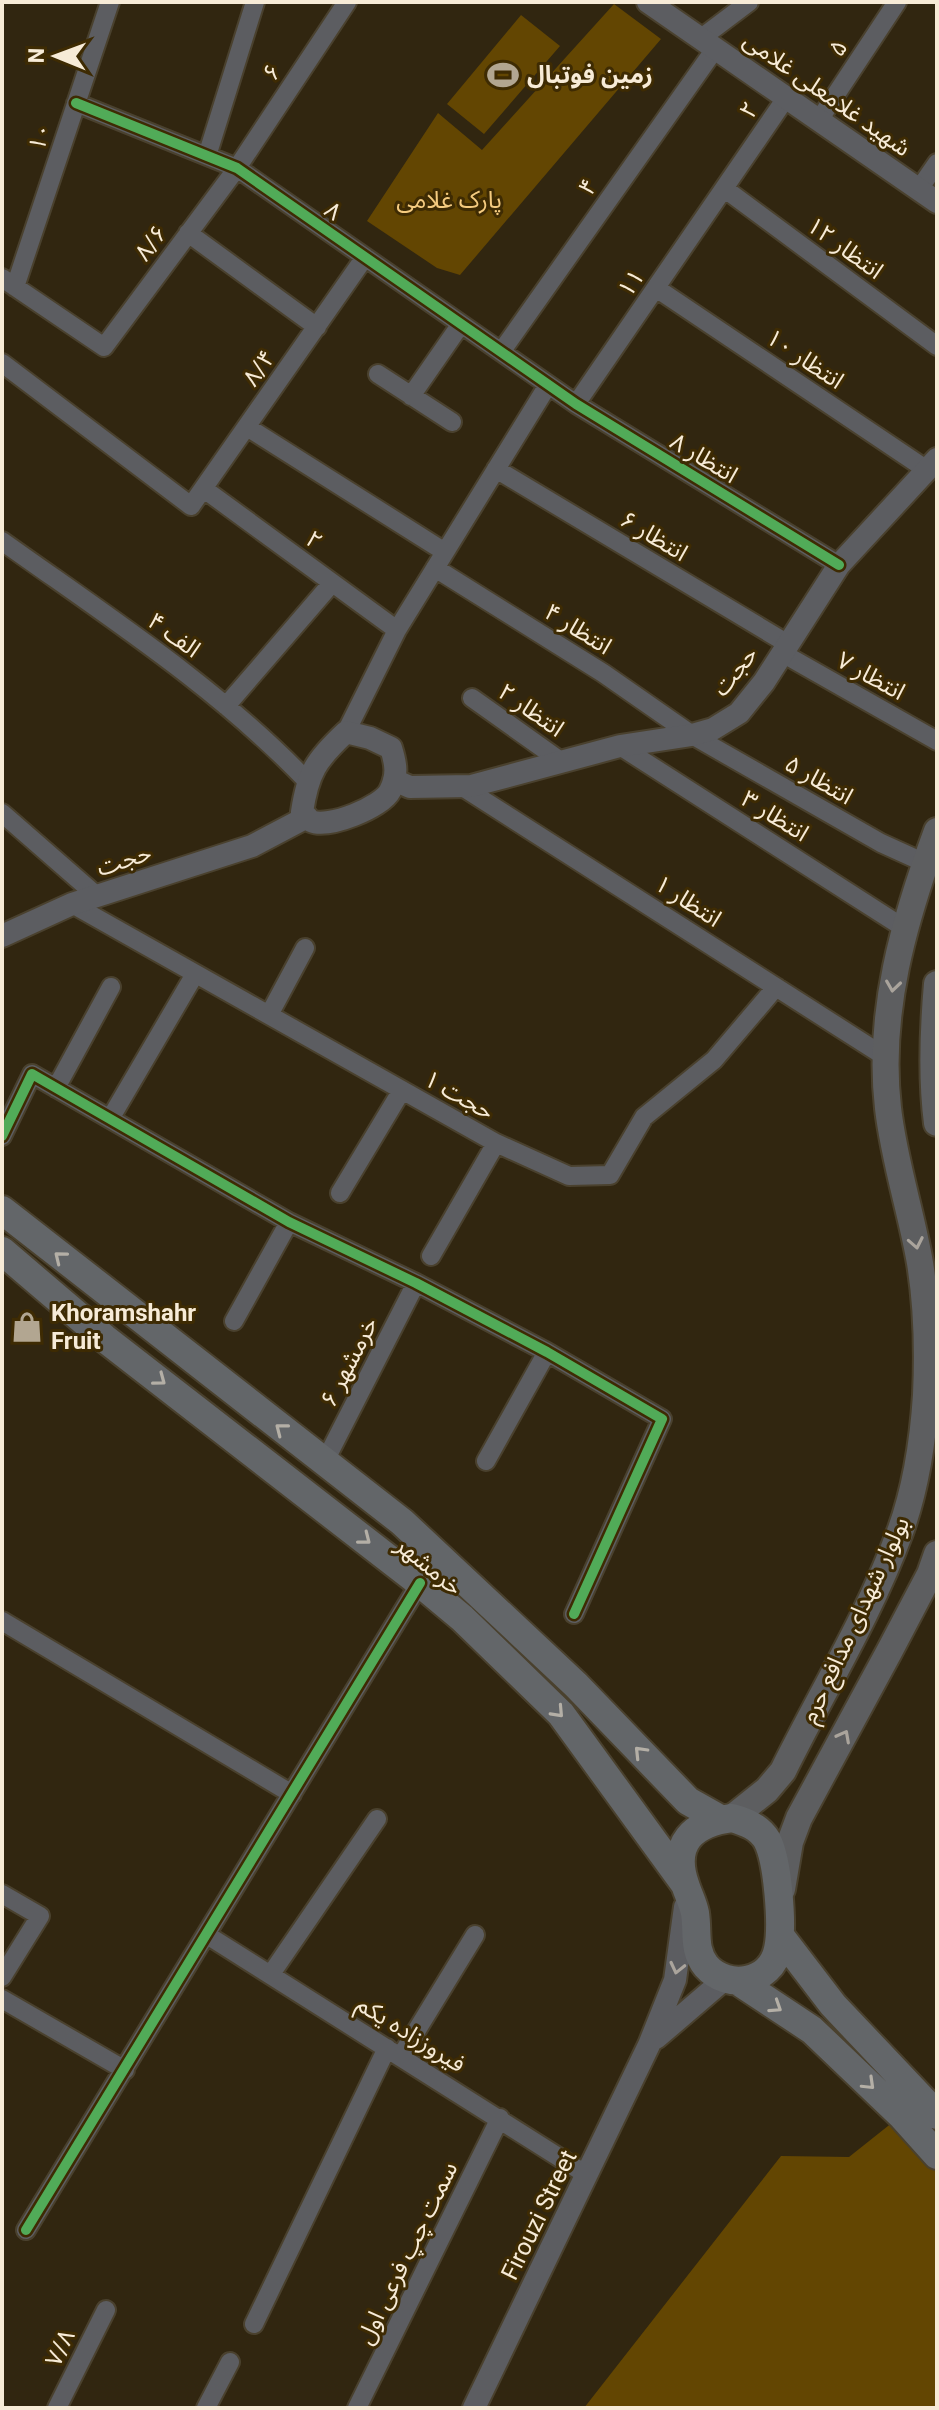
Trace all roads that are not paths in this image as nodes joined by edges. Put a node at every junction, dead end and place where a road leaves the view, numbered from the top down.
1 (110, 2) edge
2 (255, 2) edge
3 (347, 2) edge
4 (648, 2) edge
5 (749, 2) edge
6 (897, 2) edge
7 (708, 44) junction
8 (786, 98) junction
9 (76, 103) junction
10 (819, 120) junction
11 (207, 156) junction
12 (937, 163) edge
13 (237, 168) junction
14 (725, 189) junction
15 (928, 196) edge
16 (188, 233) junction
17 (365, 257) junction
18 (9, 282) edge
19 (656, 288) junction
20 (461, 324) junction
21 (317, 327) junction
22 (937, 346) edge
23 (501, 352) junction
24 (2, 363) edge
25 (378, 374) dead end
26 (548, 385) junction
27 (411, 396) junction
28 (576, 404) junction
29 (452, 422) dead end
30 (247, 427) junction
31 (932, 465) edge
32 (496, 469) junction
33 (204, 489) junction
34 (2, 541) edge
35 (440, 560) junction
36 (839, 565) junction
37 (332, 583) junction
38 (397, 630) junction
39 (785, 649) junction
40 (472, 698) dead end
41 (226, 706) junction
42 (346, 732) junction
43 (692, 735) junction
44 (937, 741) edge
45 (620, 746) junction
46 (562, 762) junction
47 (394, 780) junction
48 (307, 781) junction
49 (461, 786) junction
50 (2, 813) edge
51 (307, 817) junction
52 (937, 831) edge
53 (925, 863) junction
54 (97, 896) junction
55 (72, 904) junction
56 (904, 928) junction
57 (2, 936) edge
58 (305, 948) dead end
59 (195, 974) junction
60 (111, 987) dead end
61 (776, 987) junction
62 (937, 997) edge
63 (269, 1015) junction
64 (887, 1058) junction
65 (56, 1088) junction
66 (402, 1090) junction
67 (110, 1119) junction
68 (937, 1123) edge
69 (2, 1136) edge
70 (496, 1143) junction
71 (340, 1193) dead end
72 (2, 1210) edge
73 (289, 1222) junction
74 (2, 1251) edge
75 (431, 1256) dead end
76 (416, 1283) junction
77 (118, 1303) junction
78 (234, 1321) dead end
79 (98, 1332) junction
80 (547, 1352) junction
81 (486, 1461) dead end
82 (324, 1463) junction
83 (937, 1554) edge
84 (420, 1583) junction
85 (574, 1614) dead end
86 (2, 1621) edge
87 (790, 1758) junction
88 (821, 1779) junction
89 (670, 1783) junction
90 (292, 1794) junction
91 (377, 1819) dead end
92 (726, 1819) junction
93 (641, 1821) junction
94 (686, 1887) junction
95 (2, 1894) edge
96 (780, 1924) junction
97 (207, 1935) junction
98 (475, 1935) dead end
99 (271, 1974) junction
100 (2, 1977) edge
101 (733, 1980) junction
102 (2, 1999) edge
103 (649, 2045) junction
104 (394, 2052) junction
105 (125, 2070) junction
106 (937, 2115) edge
107 (500, 2118) junction
108 (937, 2155) edge
109 (587, 2175) junction
110 (26, 2230) dead end
111 (106, 2310) dead end
112 (254, 2324) dead end
113 (230, 2362) dead end
114 (57, 2408) edge
115 (206, 2408) edge
116 (357, 2408) edge
117 (474, 2408) edge

1 - 9 street, ۱۰
2 - 11 street
3 - 13 street, ۶
4 - 7 street, شهید غلامعلی غلامی
5 - 7 street, ۴
6 - 10 street, ۵
7 - 8 street, شهید غلامعلی غلامی
7 - 23 street, ۴
8 - 10 street, شهید غلامعلی غلامی
8 - 14 street, ۲
9 - 11 street, ۸
9 - 18 street, ۱۰
10 - 15 street, شهید غلامعلی غلامی
11 - 13 street, ۸
12 - 15 street
13 - 16 street, ۸/۶
13 - 17 street, ۸
14 - 19 street, ۱۱
14 - 22 street, انتظار ۱۲
16 - 18 street, ۸/۶
16 - 21 street
17 - 20 street, ۸
17 - 21 street, ۸/۴
19 - 28 street, ۱۱
19 - 31 street, انتظار ۱۰
20 - 23 street, ۸
20 - 27 street
21 - 30 street, ۸/۴
23 - 26 street, ۸
24 - 33 street, ۸/۴
25 - 27 street
26 - 28 street, انتظار ۸
26 - 32 street
27 - 29 street
28 - 36 street, انتظار ۸
30 - 33 street, ۸/۴
30 - 35 street
31 - 36 street, حجت
32 - 35 street
32 - 39 street, انتظار ۶
33 - 37 street, ۲
34 - 41 street, ۴ الف
35 - 38 street
35 - 43 street, انتظار ۴
36 - 39 street, حجت
37 - 38 street, ۲
37 - 41 street
38 - 42 street
39 - 43 street, حجت
39 - 44 street, انتظار ۷
40 - 46 street, انتظار ۲
41 - 48 street, ۴ الف
42 - 47 street
42 - 48 street
43 - 45 street, حجت
43 - 53 street, انتظار ۵
45 - 46 street, حجت
45 - 56 street, انتظار ۳
46 - 49 street, حجت
47 - 49 street, حجت
47 - 51 street
48 - 51 street
49 - 61 street, انتظار ۱
50 - 54 street
51 - 54 street, حجت
52 - 53 main road, بولوار شهدای مدافع حرم
53 - 56 main road, بولوار شهدای مدافع حرم
54 - 55 street, حجت
55 - 57 street, حجت
55 - 59 street, حجت ۱
56 -> 64 main road, بولوار شهدای مدافع حرم
58 - 63 street
59 - 63 street, حجت ۱
59 - 67 street
60 - 65 street
61 - 64 street, انتظار ۱
61 - 70 street, حجت ۱
62 - 68 main road
63 - 66 street, حجت ۱
64 -> 87 main road, بولوار شهدای مدافع حرم
65 - 67 street
65 - 69 street
66 - 70 street, حجت ۱
66 - 71 street
67 - 73 street
70 - 75 street
77 -> 72 main road
73 - 76 street
73 - 78 street
74 - 79 main road, خرمشهر
76 - 80 street
76 - 82 street, خرمشهر ۶
77 - 79 main road
82 -> 77 main road
79 -> 84 main road, خرمشهر
80 - 81 street
80 - 85 street
89 -> 82 main road
88 -> 83 main road, بولوار شهدای مدافع حرم
84 - 90 street
84 -> 93 main road, خرمشهر
86 - 90 street
87 - 88 main road
87 - 92 main road, بولوار شهدای مدافع حرم
88 - 96 main road, بولوار شهدای مدافع حرم
89 - 92 main road
89 - 93 main road
90 - 97 street
91 - 99 street
92 - 94 main road
92 - 96 main road
93 - 94 main road, خرمشهر
94 - 101 main road
94 -> 103 street, Firouzi Street
95 - 100 street
96 - 101 main road
96 - 106 main road
97 - 99 street, فیروززاده یکم
97 - 105 street
98 - 104 street
99 - 104 street, فیروززاده یکم
101 - 103 street
101 -> 108 main road
102 - 105 street
103 - 109 street, Firouzi Street
104 - 107 street, فیروززاده یکم
104 - 112 street
105 - 110 street
107 - 109 street, فیروززاده یکم
107 - 116 street, سمت چپ فرعی اول
109 - 117 street, Firouzi Street
111 - 114 street, ۷/۸
113 - 115 street

